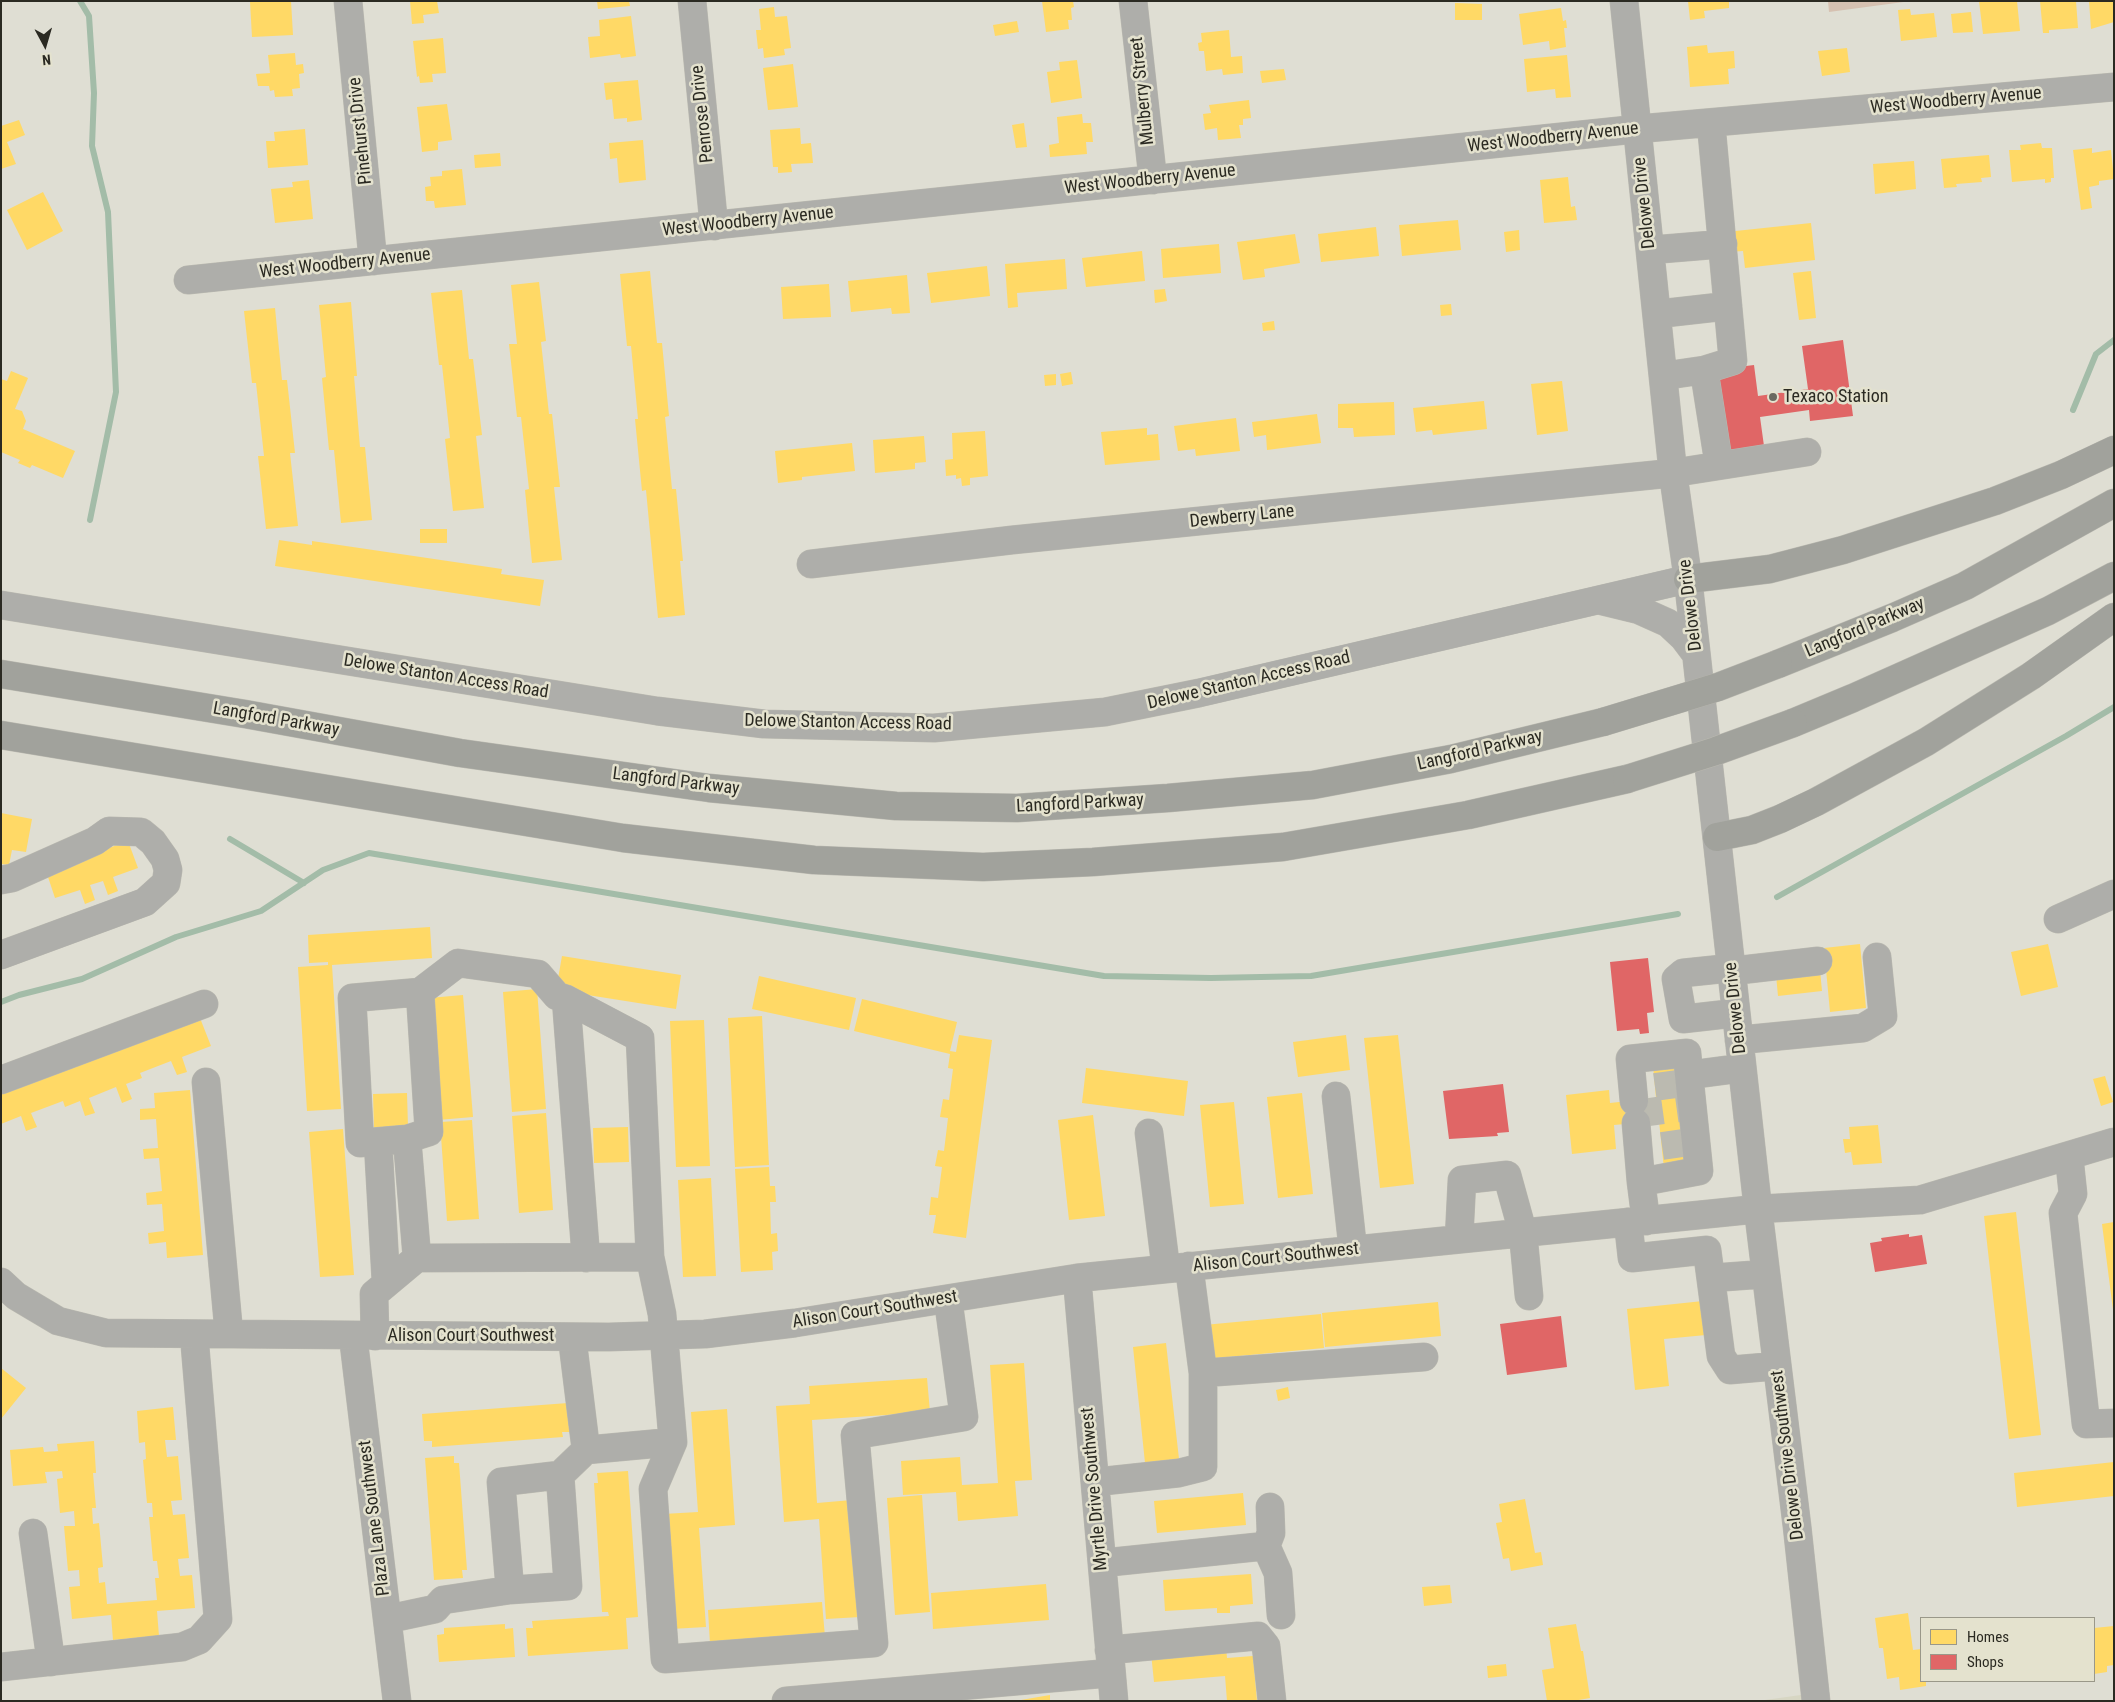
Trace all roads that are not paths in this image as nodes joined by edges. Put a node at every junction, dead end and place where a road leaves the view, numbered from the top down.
1 (348, 1) edge
2 (692, 1) edge
3 (1132, 1) edge
4 (1624, 1) edge
5 (2114, 87) edge
6 (1712, 123) junction
7 (1637, 130) junction
8 (1153, 180) junction
9 (714, 226) junction
10 (1723, 244) junction
11 (1650, 250) junction
12 (373, 261) junction
13 (188, 280) dead end
14 (1728, 306) junction
15 (1657, 314) junction
16 (1704, 370) junction
17 (1663, 376) junction
18 (2114, 450) edge
19 (1807, 452) dead end
20 (1719, 465) junction
21 (1673, 473) junction
22 (2114, 503) edge
23 (811, 564) dead end
24 (2114, 576) edge
25 (1688, 579) junction
26 (1598, 600) junction
27 (1, 605) edge
28 (2114, 617) edge
29 (1696, 654) junction
30 (1, 674) edge
31 (1, 735) edge
32 (1717, 837) junction
33 (1, 880) edge
34 (2114, 894) edge
35 (2058, 919) dead end
36 (1, 955) edge
37 (1877, 957) dead end
38 (1818, 961) dead end
39 (1731, 970) junction
40 (420, 992) junction
41 (566, 999) junction
42 (204, 1004) dead end
43 (1736, 1013) junction
44 (1739, 1040) junction
45 (1742, 1068) junction
46 (1, 1080) edge
47 (206, 1082) dead end
48 (1336, 1096) dead end
49 (1666, 1111) junction
50 (1148, 1133) dead end
51 (407, 1139) junction
52 (369, 1142) junction
53 (2114, 1142) edge
54 (2069, 1156) junction
55 (1641, 1182) junction
56 (1758, 1209) junction
57 (1637, 1221) junction
58 (1523, 1233) junction
59 (1459, 1239) junction
60 (1353, 1250) junction
61 (650, 1257) junction
62 (417, 1258) junction
63 (586, 1258) junction
64 (1178, 1268) junction
65 (1766, 1274) junction
66 (1077, 1278) junction
67 (1711, 1278) junction
68 (1, 1282) edge
69 (386, 1282) junction
70 (1529, 1296) dead end
71 (948, 1299) junction
72 (194, 1334) junction
73 (229, 1334) junction
74 (664, 1335) junction
75 (364, 1336) junction
76 (572, 1337) junction
77 (1424, 1357) dead end
78 (1777, 1366) junction
79 (1203, 1372) junction
80 (2114, 1423) edge
81 (673, 1442) junction
82 (586, 1450) junction
83 (560, 1475) junction
84 (1095, 1482) junction
85 (1270, 1507) dead end
86 (33, 1533) dead end
87 (1266, 1546) junction
88 (1102, 1563) junction
89 (510, 1590) junction
90 (1281, 1615) dead end
91 (388, 1619) junction
92 (51, 1662) junction
93 (1110, 1662) junction
94 (1, 1667) edge
95 (397, 1701) edge
96 (786, 1701) edge
97 (1114, 1701) edge
98 (1272, 1701) edge
99 (1816, 1701) edge

1 - 12 street, Pinehurst Drive
2 - 9 street, Penrose Drive
3 - 8 street, Mulberry Street
4 - 7 street, Delowe Drive
5 - 6 street, West Woodberry Avenue
6 - 7 street, West Woodberry Avenue
6 - 10 street
7 - 8 street, West Woodberry Avenue
7 - 11 street, Delowe Drive
8 - 9 street, West Woodberry Avenue
9 - 12 street, West Woodberry Avenue
10 - 11 street
10 - 14 street
11 - 15 street, Delowe Drive
12 - 13 street, West Woodberry Avenue
14 - 15 street
14 - 16 street
15 - 17 street, Delowe Drive
16 - 17 street
16 - 20 street
17 - 21 street, Delowe Drive
18 - 25 highway
19 - 20 street, Dewberry Lane
20 - 21 street, Dewberry Lane
21 - 23 street, Dewberry Lane
21 - 25 street, Delowe Drive
22 - 30 highway, Langford Parkway, bridge
24 - 31 highway, bridge
25 - 26 street, Delowe Stanton Access Road
25 - 29 street, Delowe Drive
26 - 27 street, Delowe Stanton Access Road
26 - 29 street
28 - 32 highway
29 - 32 street, Delowe Drive
32 - 39 street, Delowe Drive
33 - 36 street
34 - 35 street
37 - 44 street
38 - 39 street
39 - 43 street, Delowe Drive
39 - 43 street
40 - 41 street
40 - 51 street
40 - 52 street
41 - 61 street
41 - 63 street
42 - 46 street
43 - 44 street, Delowe Drive
44 - 45 street, Delowe Drive
45 - 49 street
45 - 56 street, Delowe Drive
47 - 73 street
48 - 60 street
49 - 55 street
49 - 55 street
50 - 64 street
51 - 52 street
51 - 62 street
52 - 69 street
53 - 54 street, Alison Court Southwest
54 - 56 street, Alison Court Southwest
54 - 80 street
55 - 57 street
56 - 57 street, Alison Court Southwest
56 - 65 street, Delowe Drive Southwest
57 - 58 street, Alison Court Southwest
57 - 67 street
58 - 59 street, Alison Court Southwest
58 - 59 street
58 - 70 street
59 - 60 street, Alison Court Southwest
60 - 64 street, Alison Court Southwest
61 - 63 street
61 - 74 street
62 - 63 street
62 - 69 street
64 - 66 street, Alison Court Southwest
64 - 79 street
65 - 67 street
65 - 78 street, Delowe Drive Southwest
66 - 71 street, Alison Court Southwest
66 - 84 street, Myrtle Drive Southwest
67 - 78 street
68 - 72 street, Alison Court Southwest
69 - 75 street, Plaza Lane Southwest
71 - 74 street, Alison Court Southwest
71 - 81 street
72 - 73 street, Alison Court Southwest
72 - 92 street
73 - 75 street, Alison Court Southwest
74 - 76 street, Alison Court Southwest
74 - 81 street
75 - 76 street, Alison Court Southwest
75 - 91 street, Plaza Lane Southwest
76 - 82 street
77 - 79 street
78 - 99 street, Delowe Drive Southwest
79 - 84 street
81 - 82 street
82 - 83 street
83 - 89 street
83 - 89 street
84 - 88 street, Myrtle Drive Southwest
85 - 87 street
86 - 92 street
87 - 88 street
87 - 90 street
88 - 93 street, Myrtle Drive Southwest
89 - 91 street
91 - 95 street, Plaza Lane Southwest
92 - 94 street
93 - 96 street
93 - 97 street, Myrtle Drive Southwest
93 - 98 street

